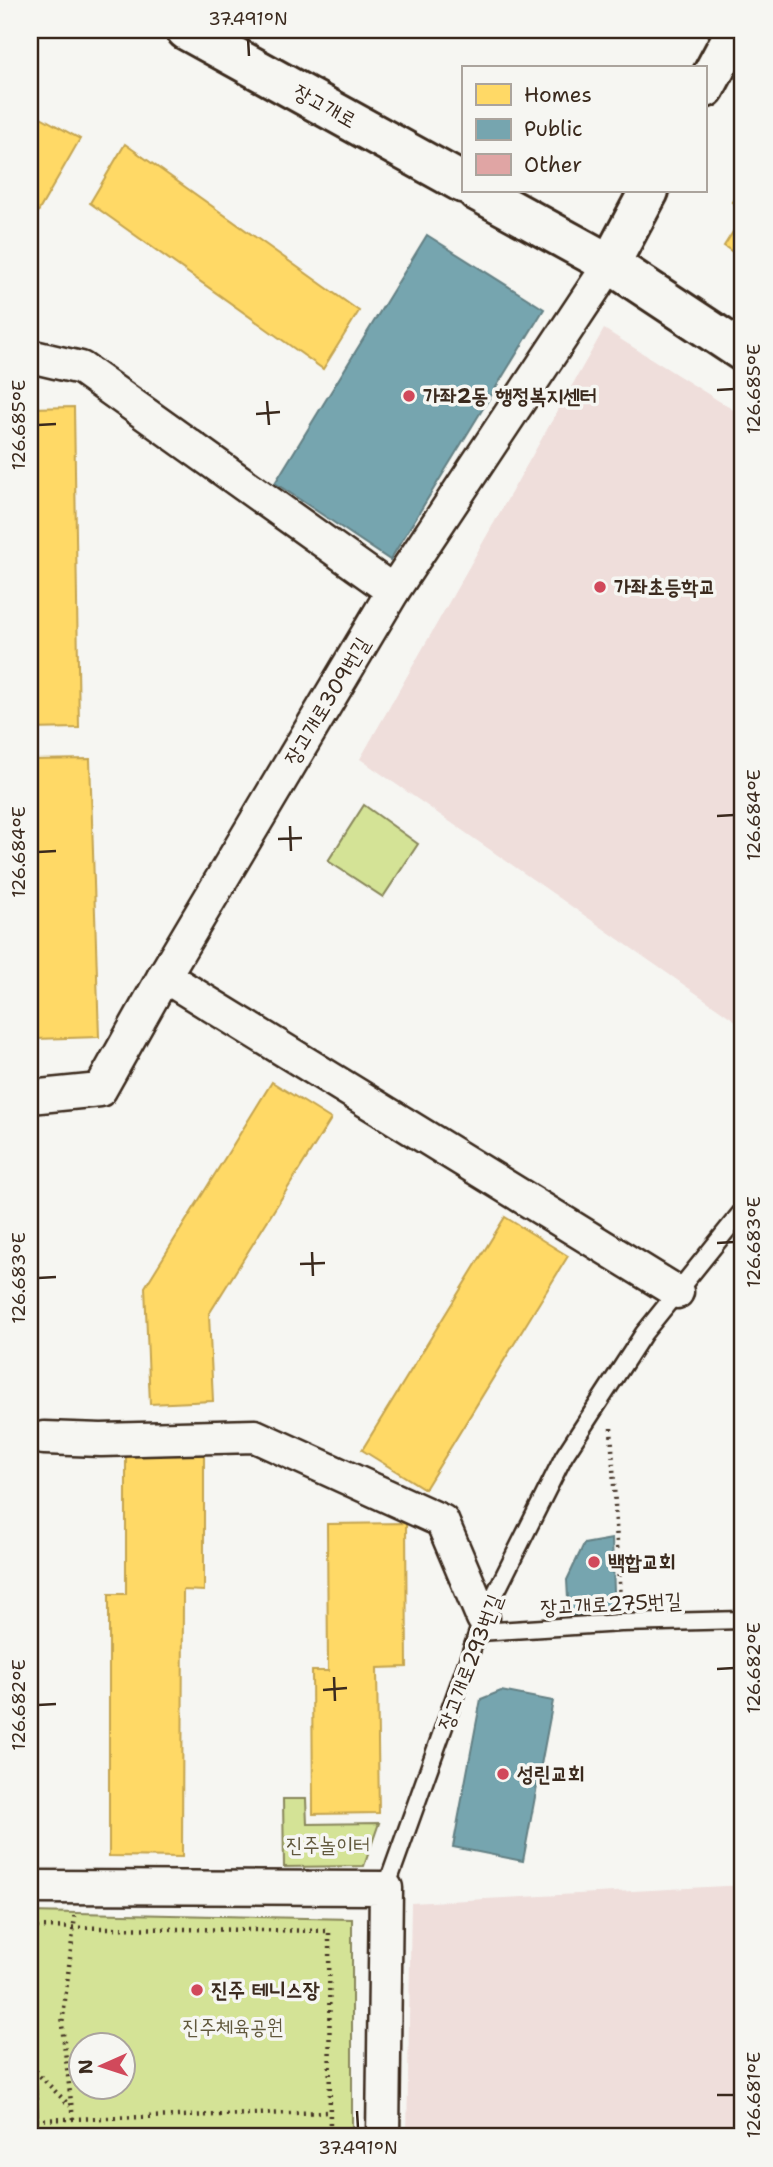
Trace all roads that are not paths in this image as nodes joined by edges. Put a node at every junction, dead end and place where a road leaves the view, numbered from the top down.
1 (186, 30) edge
2 (736, 30) edge
3 (706, 86) edge
4 (462, 182) edge
5 (479, 192) edge
6 (648, 192) edge
7 (610, 264) junction
8 (743, 352) edge
9 (30, 356) edge
10 (393, 591) junction
11 (164, 976) junction
12 (30, 1097) edge
13 (743, 1210) edge
14 (677, 1292) junction
15 (44, 1438) dead end
16 (743, 1620) edge
17 (482, 1625) junction
18 (30, 1887) edge
19 (386, 1888) junction
20 (383, 2137) edge

1 - 4 street, 장고개로
2 - 3 street
5 - 7 street
6 - 7 street
7 - 8 street
7 - 10 street, 장고개로309번길
9 - 10 street
10 - 11 street, 장고개로309번길
11 - 12 street, 장고개로309번길
11 - 14 street
13 - 14 lane, 장고개로293번길
14 - 17 lane, 장고개로293번길
15 - 17 street
16 - 17 lane, 장고개로275번길
17 - 19 lane, 장고개로293번길
18 - 19 street
19 - 20 street, 장고개로293번길

